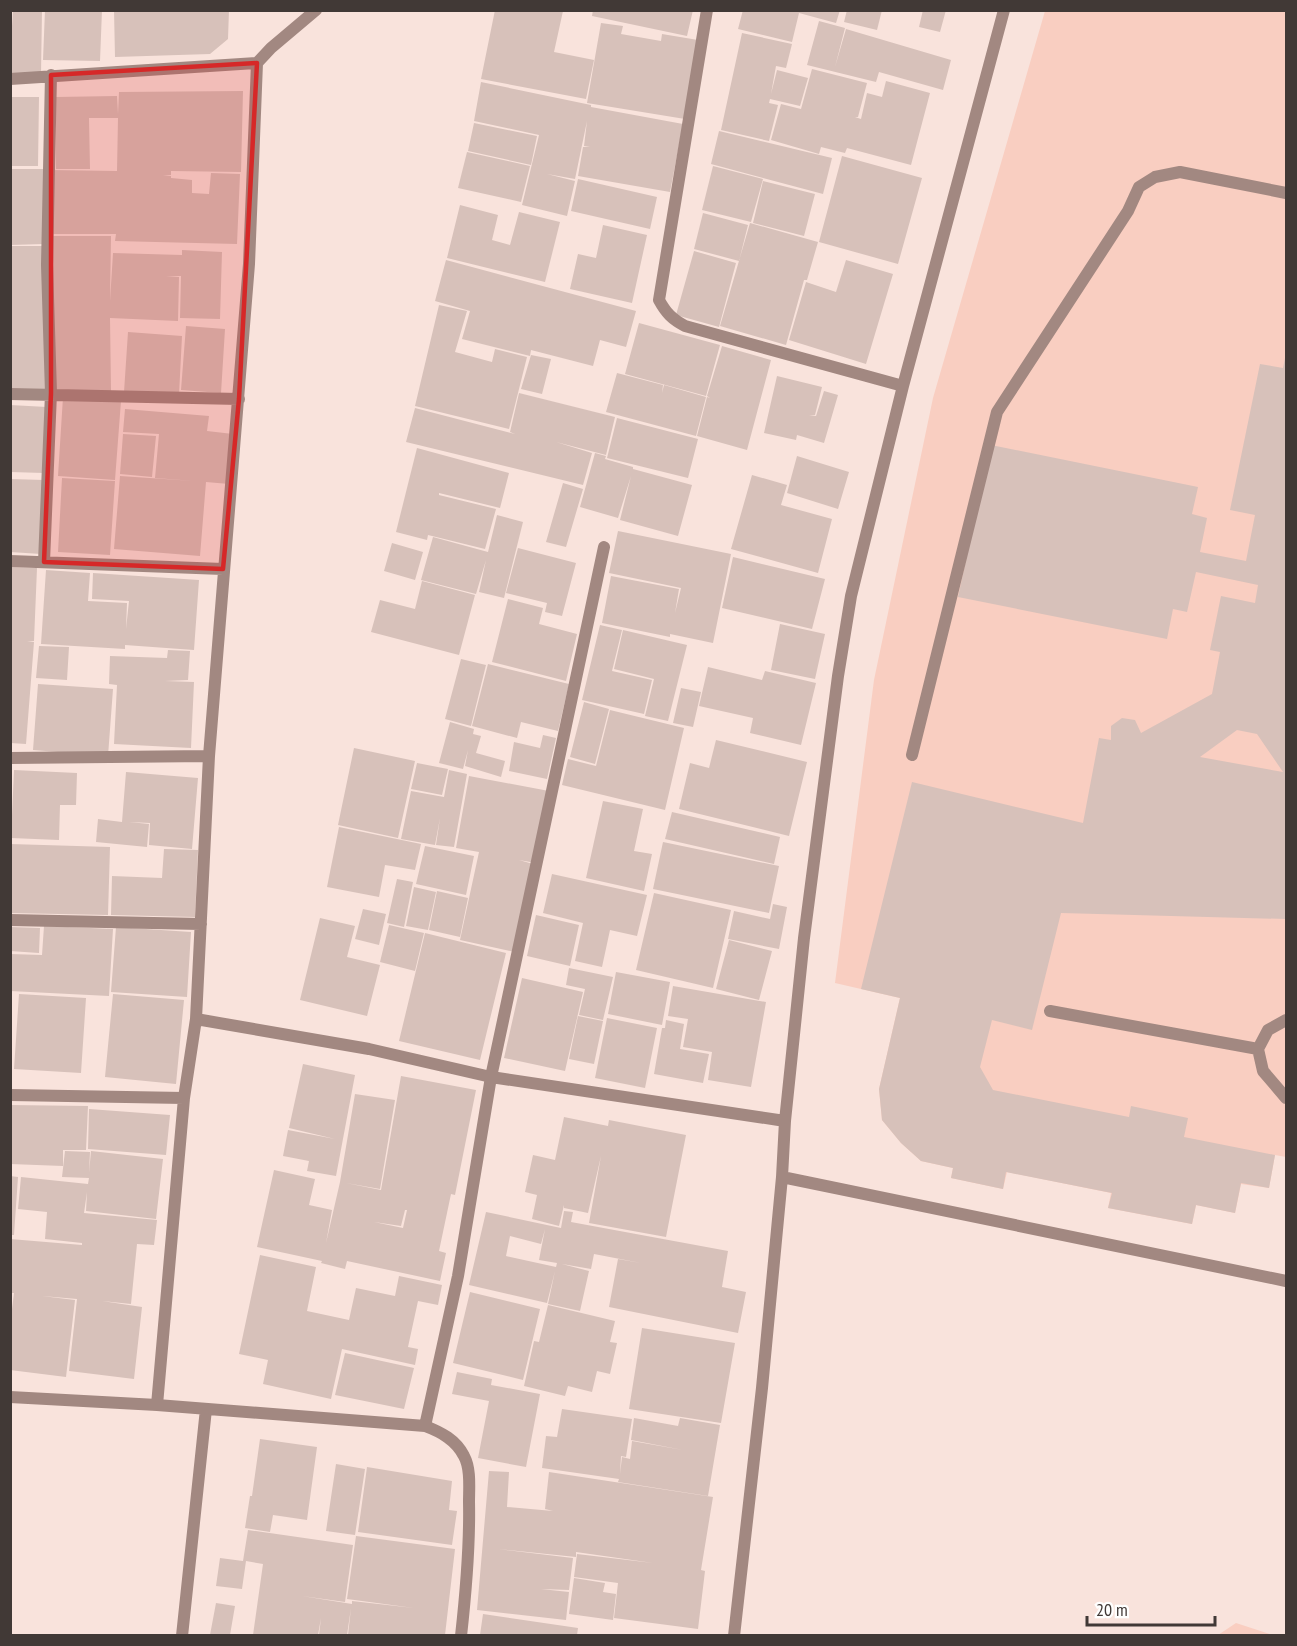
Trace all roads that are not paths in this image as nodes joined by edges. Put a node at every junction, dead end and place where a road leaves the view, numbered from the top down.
1 (316, 10) edge
2 (707, 10) edge
3 (1004, 10) edge
4 (257, 63) junction
5 (51, 75) junction
6 (10, 79) edge
7 (1287, 193) edge
8 (903, 387) junction
9 (10, 393) edge
10 (51, 393) junction
11 (239, 399) junction
12 (604, 547) dead end
13 (10, 561) edge
14 (44, 562) junction
15 (223, 570) junction
16 (912, 755) dead end
17 (209, 756) junction
18 (10, 758) edge
19 (10, 920) edge
20 (201, 924) junction
21 (1050, 1011) dead end
22 (195, 1019) junction
23 (1287, 1020) edge
24 (1258, 1049) junction
25 (491, 1077) junction
26 (10, 1095) edge
27 (184, 1098) junction
28 (1287, 1098) edge
29 (785, 1120) junction
30 (782, 1177) junction
31 (1287, 1281) edge
32 (10, 1397) edge
33 (157, 1405) junction
34 (206, 1409) junction
35 (425, 1426) junction
36 (182, 1635) edge
37 (461, 1635) edge
38 (734, 1635) edge

1 - 4 street
2 - 8 street
3 - 8 street
4 - 5 street
4 - 11 street
5 - 6 street
5 - 10 street
7 - 16 street
8 - 29 street
9 - 10 street
10 - 11 street
10 - 14 street
11 - 15 street
12 - 25 street
13 - 14 street
14 - 15 street
15 - 17 street
17 - 18 street
17 - 20 street
19 - 20 street
20 - 22 street
21 - 24 street
22 - 25 street
22 - 27 street
23 - 24 street
24 - 28 street
25 - 29 street
25 - 35 street
26 - 27 street
27 - 33 street
29 - 30 street
30 - 31 street
30 - 38 street
32 - 33 street
33 - 34 street
34 - 35 street
34 - 36 street
35 - 37 street

